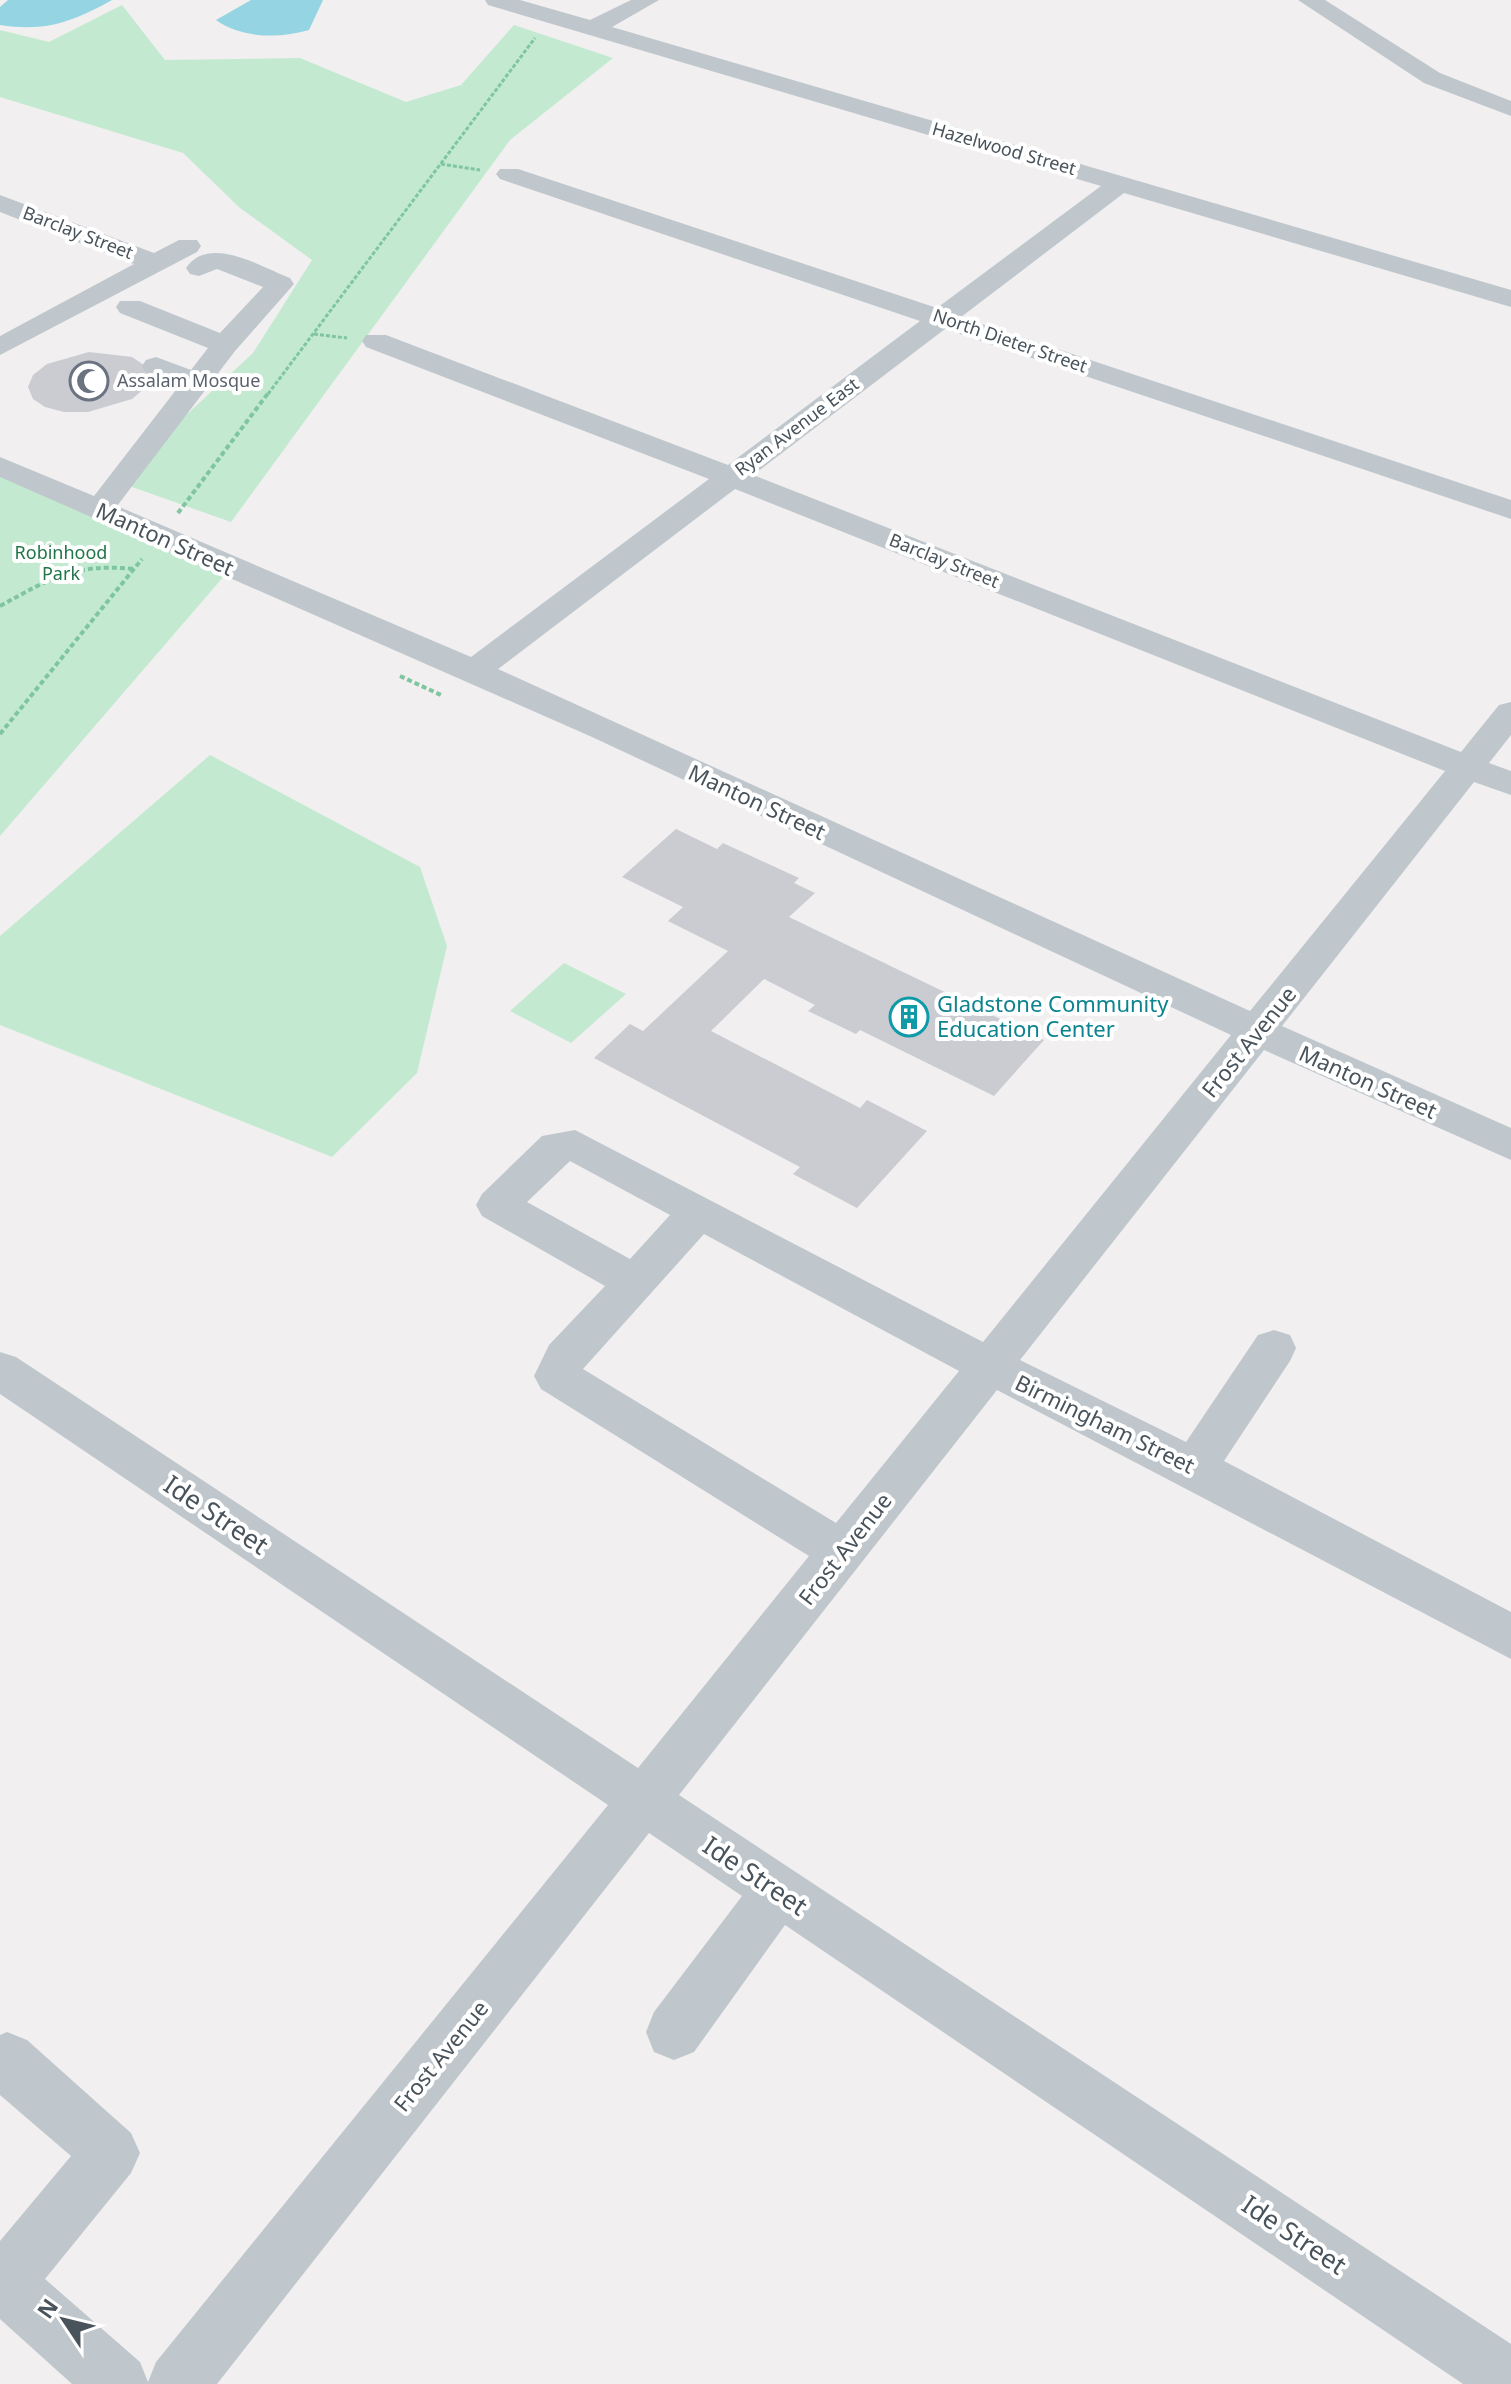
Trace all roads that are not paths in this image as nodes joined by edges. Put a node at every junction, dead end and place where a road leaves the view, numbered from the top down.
1 (496, 0) edge
2 (648, 0) edge
3 (1309, 0) edge
4 (591, 29) junction
5 (1511, 109) edge
6 (509, 174) road end
7 (1121, 183) junction
8 (0, 203) edge
9 (178, 258) junction
10 (1511, 299) edge
11 (88, 300) junction
12 (130, 307) junction
13 (942, 318) junction
14 (376, 341) dead end
15 (225, 345) junction
16 (0, 347) edge
17 (156, 366) dead end
18 (196, 383) junction
19 (0, 466) edge
20 (732, 477) junction
21 (1511, 510) edge
22 (98, 511) junction
23 (474, 671) junction
24 (1511, 712) edge
25 (1467, 768) junction
26 (1511, 784) edge
27 (1256, 1033) junction
28 (1511, 1145) edge
29 (700, 1211) junction
30 (635, 1282) junction
31 (1274, 1348) dead end
32 (988, 1365) junction
33 (0, 1370) edge
34 (1194, 1468) junction
35 (843, 1552) junction
36 (1511, 1637) edge
37 (644, 1802) junction
38 (778, 1891) junction
39 (674, 2032) dead end
40 (0, 2067) edge
41 (2, 2281) edge
42 (1511, 2380) edge
43 (118, 2384) edge
44 (178, 2384) edge

1 - 4 street, Hazelwood Street
2 - 4 street
3 - 5 street
4 - 7 street, Hazelwood Street
6 - 13 street, North Dieter Street
7 - 10 street, Hazelwood Street
7 - 13 street, Ryan Avenue East
8 - 9 street, Barclay Street
9 - 11 street
9 - 12 street
9 - 15 street
11 - 12 street
11 - 16 street
12 - 15 street
13 - 20 street, Ryan Avenue East
13 - 21 street, North Dieter Street
14 - 20 street, Barclay Street
15 - 18 street
17 - 18 street
18 - 22 street
19 - 22 street, Manton Street
20 - 23 street, Ryan Avenue East
20 - 25 street, Barclay Street
22 - 23 street, Manton Street
23 - 27 street, Manton Street
24 - 25 street, Frost Avenue
25 - 26 street, Barclay Street
25 - 27 street, Frost Avenue
27 - 28 street, Manton Street
27 - 32 street, Frost Avenue
29 - 30 street
29 - 30 street, Birmingham Street
29 - 32 street, Birmingham Street
30 - 35 street
31 - 34 street
32 - 34 street, Birmingham Street
32 - 35 street, Frost Avenue
33 - 37 street, Ide Street
34 - 36 street, Birmingham Street
35 - 37 street, Frost Avenue
37 - 38 street, Ide Street
37 - 44 street, Frost Avenue
38 - 39 street
38 - 42 street, Ide Street
40 - 41 street
41 - 43 street

